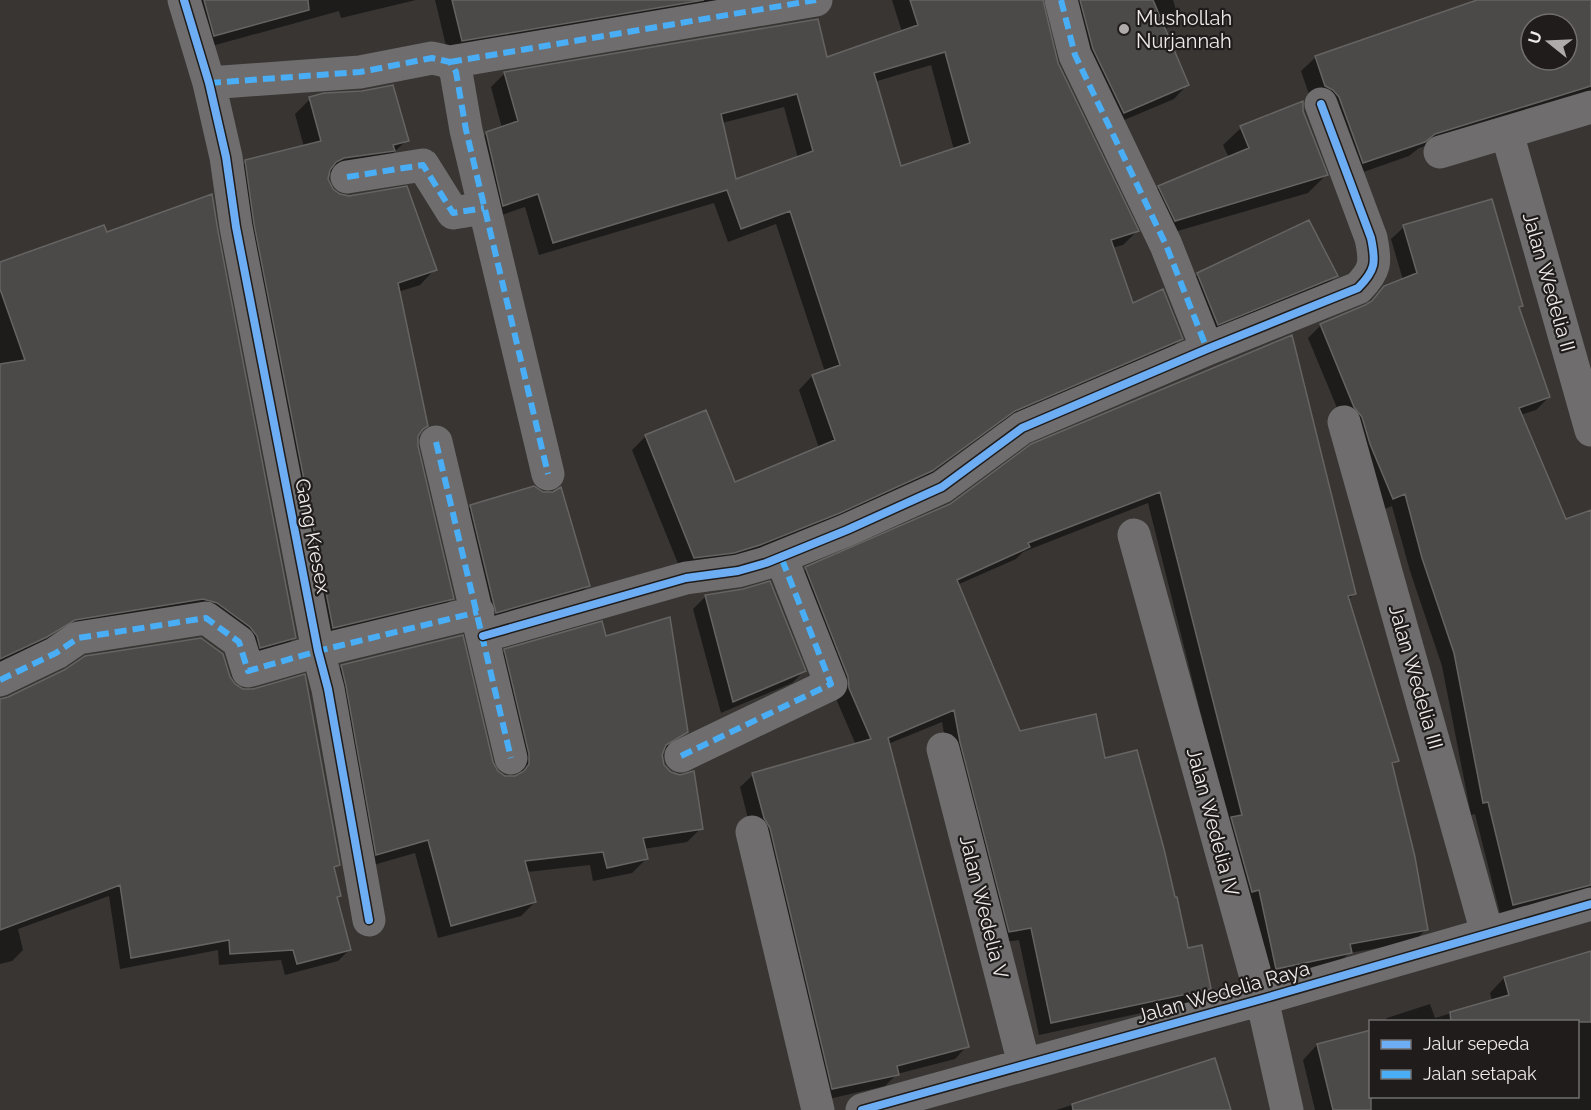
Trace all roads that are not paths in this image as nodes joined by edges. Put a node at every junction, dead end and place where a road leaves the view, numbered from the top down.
1 (183, 0) edge
2 (816, 0) edge
3 (1061, 0) edge
4 (450, 62) junction
5 (208, 83) junction
6 (1322, 104) dead end
7 (1591, 107) edge
8 (1507, 133) junction
9 (1440, 152) dead end
10 (347, 177) dead end
11 (484, 208) junction
12 (1207, 349) junction
13 (1344, 422) dead end
14 (1591, 430) edge
15 (436, 442) dead end
16 (548, 474) dead end
17 (1134, 535) dead end
18 (781, 557) junction
19 (480, 624) junction
20 (318, 651) junction
21 (0, 680) edge
22 (943, 749) dead end
23 (681, 756) dead end
24 (511, 758) dead end
25 (752, 832) dead end
26 (1591, 904) edge
27 (369, 920) dead end
28 (1487, 933) junction
29 (1262, 999) junction
30 (1024, 1064) junction
31 (818, 1110) edge
32 (862, 1110) edge
33 (1287, 1110) edge

1 - 5 street, Gang Kresex
2 - 4 street
3 - 12 street
4 - 5 street
4 - 11 street
5 - 20 street, Gang Kresex
6 - 12 street
7 - 8 street
8 - 9 street
8 - 14 street, Jalan Wedelia II
10 - 11 street
11 - 16 street
12 - 18 street
13 - 28 street, Jalan Wedelia III
15 - 19 street
17 - 29 street, Jalan Wedelia IV
18 - 19 street
18 - 23 street
19 - 20 street
19 - 24 street
20 - 21 street
20 - 27 street, Gang Kresex
22 - 30 street, Jalan Wedelia V
25 - 31 street
26 - 28 street, Jalan Wedelia Raya
28 - 29 street, Jalan Wedelia Raya
29 - 30 street, Jalan Wedelia Raya
29 - 33 street, Jalan Wedelia IV
30 - 32 street, Jalan Wedelia Raya

